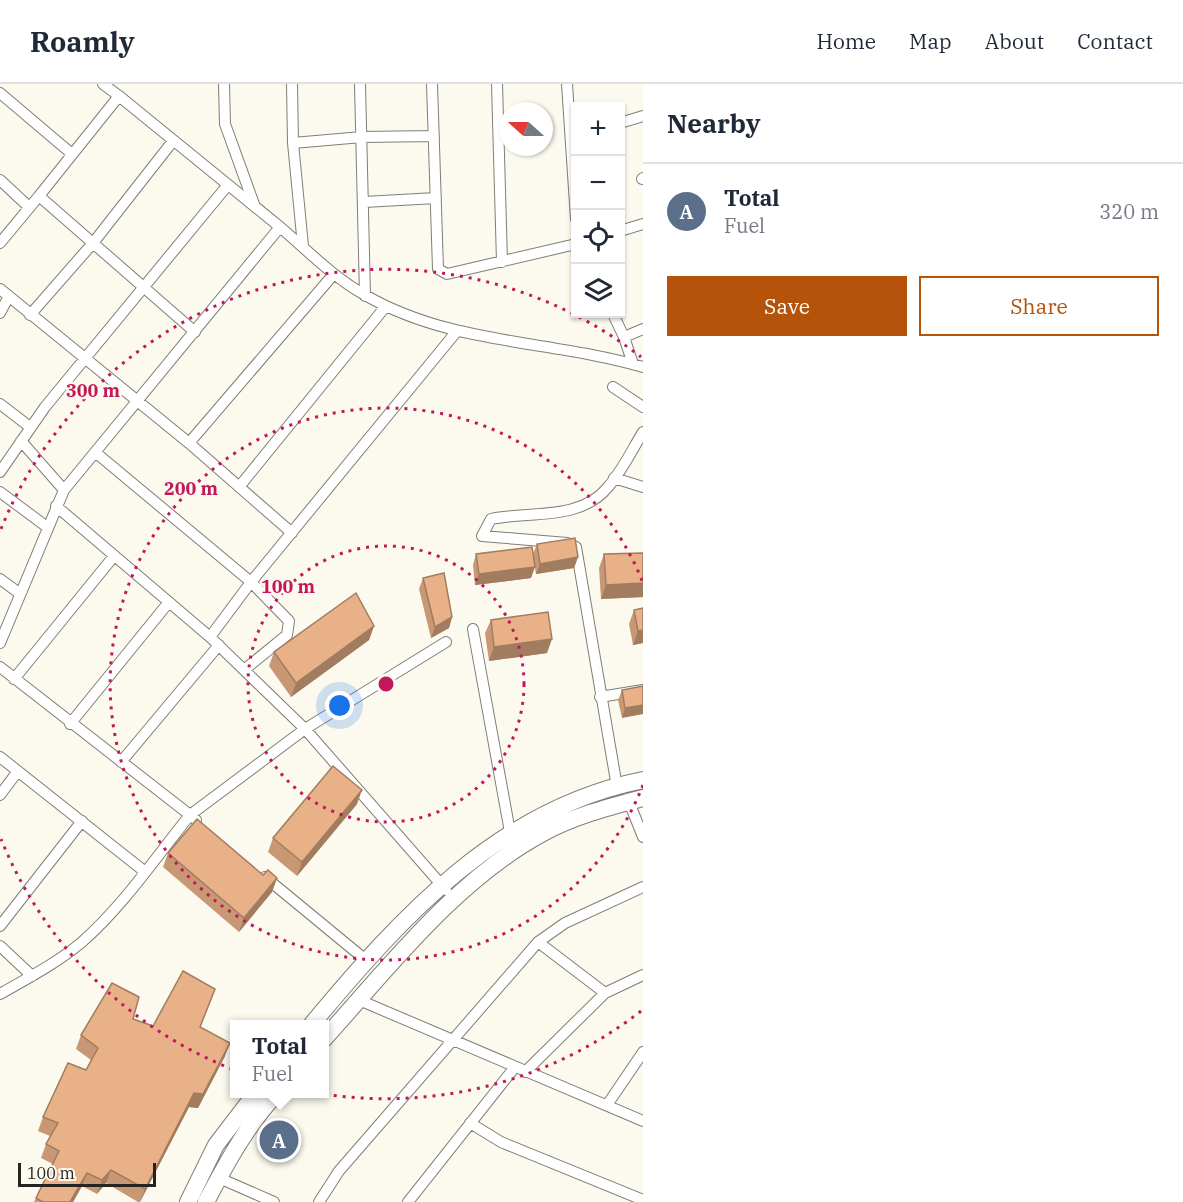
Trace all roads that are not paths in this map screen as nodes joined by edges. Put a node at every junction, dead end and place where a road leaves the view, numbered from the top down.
1 (103, 84) edge
2 (224, 84) edge
3 (292, 84) edge
4 (360, 84) edge
5 (432, 84) edge
6 (497, 84) edge
7 (567, 84) edge
8 (0, 93) edge
9 (119, 96) junction
10 (643, 116) edge
11 (625, 122) edge
12 (571, 127) edge
13 (434, 135) junction
14 (362, 137) junction
15 (173, 141) junction
16 (294, 143) junction
17 (72, 154) junction
18 (573, 156) edge
19 (0, 180) edge
20 (228, 186) junction
21 (39, 196) junction
22 (436, 198) junction
23 (364, 202) junction
24 (29, 207) junction
25 (255, 207) junction
26 (576, 210) edge
27 (643, 224) edge
28 (280, 227) junction
29 (625, 230) edge
30 (0, 243) edge
31 (93, 243) junction
32 (571, 245) edge
33 (303, 246) junction
34 (502, 262) junction
35 (333, 275) junction
36 (143, 286) junction
37 (4, 292) edge
38 (365, 296) junction
39 (386, 306) junction
40 (0, 313) edge
41 (30, 315) junction
42 (615, 318) edge
43 (643, 329) edge
44 (457, 331) junction
45 (195, 332) junction
46 (624, 337) junction
47 (87, 359) junction
48 (638, 366) edge
49 (613, 387) dead end
50 (138, 402) junction
51 (0, 404) edge
52 (643, 407) edge
53 (30, 427) junction
54 (643, 432) edge
55 (21, 441) junction
56 (189, 443) junction
57 (95, 452) junction
58 (0, 472) edge
59 (614, 478) junction
60 (643, 487) edge
61 (239, 488) junction
62 (64, 490) junction
63 (0, 492) edge
64 (56, 506) junction
65 (46, 527) junction
66 (292, 533) junction
67 (114, 556) junction
68 (0, 579) edge
69 (251, 582) junction
70 (19, 593) junction
71 (169, 602) junction
72 (473, 629) dead end
73 (210, 637) junction
74 (446, 642) dead end
75 (0, 643) edge
76 (219, 645) junction
77 (0, 667) edge
78 (244, 670) junction
79 (14, 680) junction
80 (643, 690) edge
81 (600, 697) junction
82 (70, 724) junction
83 (304, 729) junction
84 (0, 757) edge
85 (121, 762) junction
86 (18, 771) junction
87 (643, 780) edge
88 (617, 787) junction
89 (0, 795) edge
90 (636, 800) edge
91 (190, 815) junction
92 (82, 821) junction
93 (208, 830) edge
94 (510, 832) junction
95 (643, 837) edge
96 (252, 866) edge
97 (144, 871) junction
98 (441, 885) junction
99 (643, 887) edge
100 (453, 899) junction
101 (0, 926) edge
102 (538, 942) junction
103 (0, 946) edge
104 (367, 961) junction
105 (32, 975) junction
106 (643, 975) edge
107 (605, 993) junction
108 (0, 994) edge
109 (359, 1000) junction
110 (315, 1020) edge
111 (329, 1033) edge
112 (453, 1041) junction
113 (643, 1052) edge
114 (520, 1070) junction
115 (252, 1098) edge
116 (272, 1098) edge
117 (607, 1105) junction
118 (643, 1121) edge
119 (471, 1123) junction
120 (219, 1178) junction
121 (643, 1200) edge
122 (188, 1202) edge
123 (206, 1202) edge
124 (274, 1202) edge
125 (319, 1202) edge
126 (408, 1202) edge

1 - 9 street
2 - 25 street
3 - 16 street
4 - 14 street
5 - 13 street
6 - 34 street
7 - 12 street
8 - 17 street
9 - 15 street
9 - 17 street
10 - 11 street
13 - 14 street
13 - 22 street
14 - 16 street
14 - 23 street
15 - 20 street
15 - 31 street
16 - 33 street
17 - 21 street
18 - 26 street
19 - 24 street
20 - 25 street
20 - 36 street
21 - 24 street
21 - 31 street
22 - 23 street
22 - 34 street
23 - 38 street
24 - 30 street
25 - 28 street
27 - 29 street
28 - 33 street
28 - 45 street
31 - 36 street
31 - 41 street
32 - 34 street
33 - 35 street
35 - 38 street
35 - 56 street
36 - 45 street
36 - 47 street
37 - 40 street
37 - 41 street
38 - 39 street
39 - 44 street
39 - 61 street
41 - 47 street
42 - 46 street
43 - 46 street
44 - 48 street
44 - 66 street
45 - 50 street
46 - 48 street
47 - 50 street
47 - 53 street
49 - 52 street
50 - 56 street
50 - 57 street
51 - 53 street
53 - 55 street
54 - 59 street
55 - 58 street
55 - 62 street
56 - 61 street
57 - 62 street
57 - 69 street
59 - 60 street
59 - 81 street
61 - 66 street
62 - 64 street
63 - 65 street
64 - 65 street
64 - 67 street
65 - 70 street
66 - 69 street
67 - 71 street
67 - 79 street
68 - 70 street
69 - 73 street
69 - 78 street
70 - 75 street
71 - 73 street
71 - 82 street
72 - 94 street
73 - 76 street
74 - 83 street
76 - 78 street
76 - 85 street
77 - 79 street
78 - 83 street
79 - 82 street
80 - 81 street
81 - 88 street
82 - 85 street
83 - 91 street
83 - 98 street
84 - 86 street
85 - 91 street
86 - 89 street
86 - 92 street
87 - 88 main road
88 - 94 main road
90 - 95 street
90 - 100 main road
91 - 93 street
91 - 97 street
92 - 97 street
92 - 101 street
94 - 98 main road
96 - 104 street
97 - 105 street
98 - 100 street
98 - 104 main road
99 - 102 street
100 - 109 main road
102 - 107 street
102 - 112 street
103 - 105 street
104 - 110 main road
105 - 108 street
106 - 107 street
107 - 114 street
109 - 111 main road
109 - 112 street
112 - 114 street
112 - 125 street
113 - 117 street
114 - 117 street
114 - 119 street
115 - 122 main road
116 - 120 main road
117 - 118 street
119 - 121 street
119 - 126 street
120 - 123 main road
120 - 124 street

